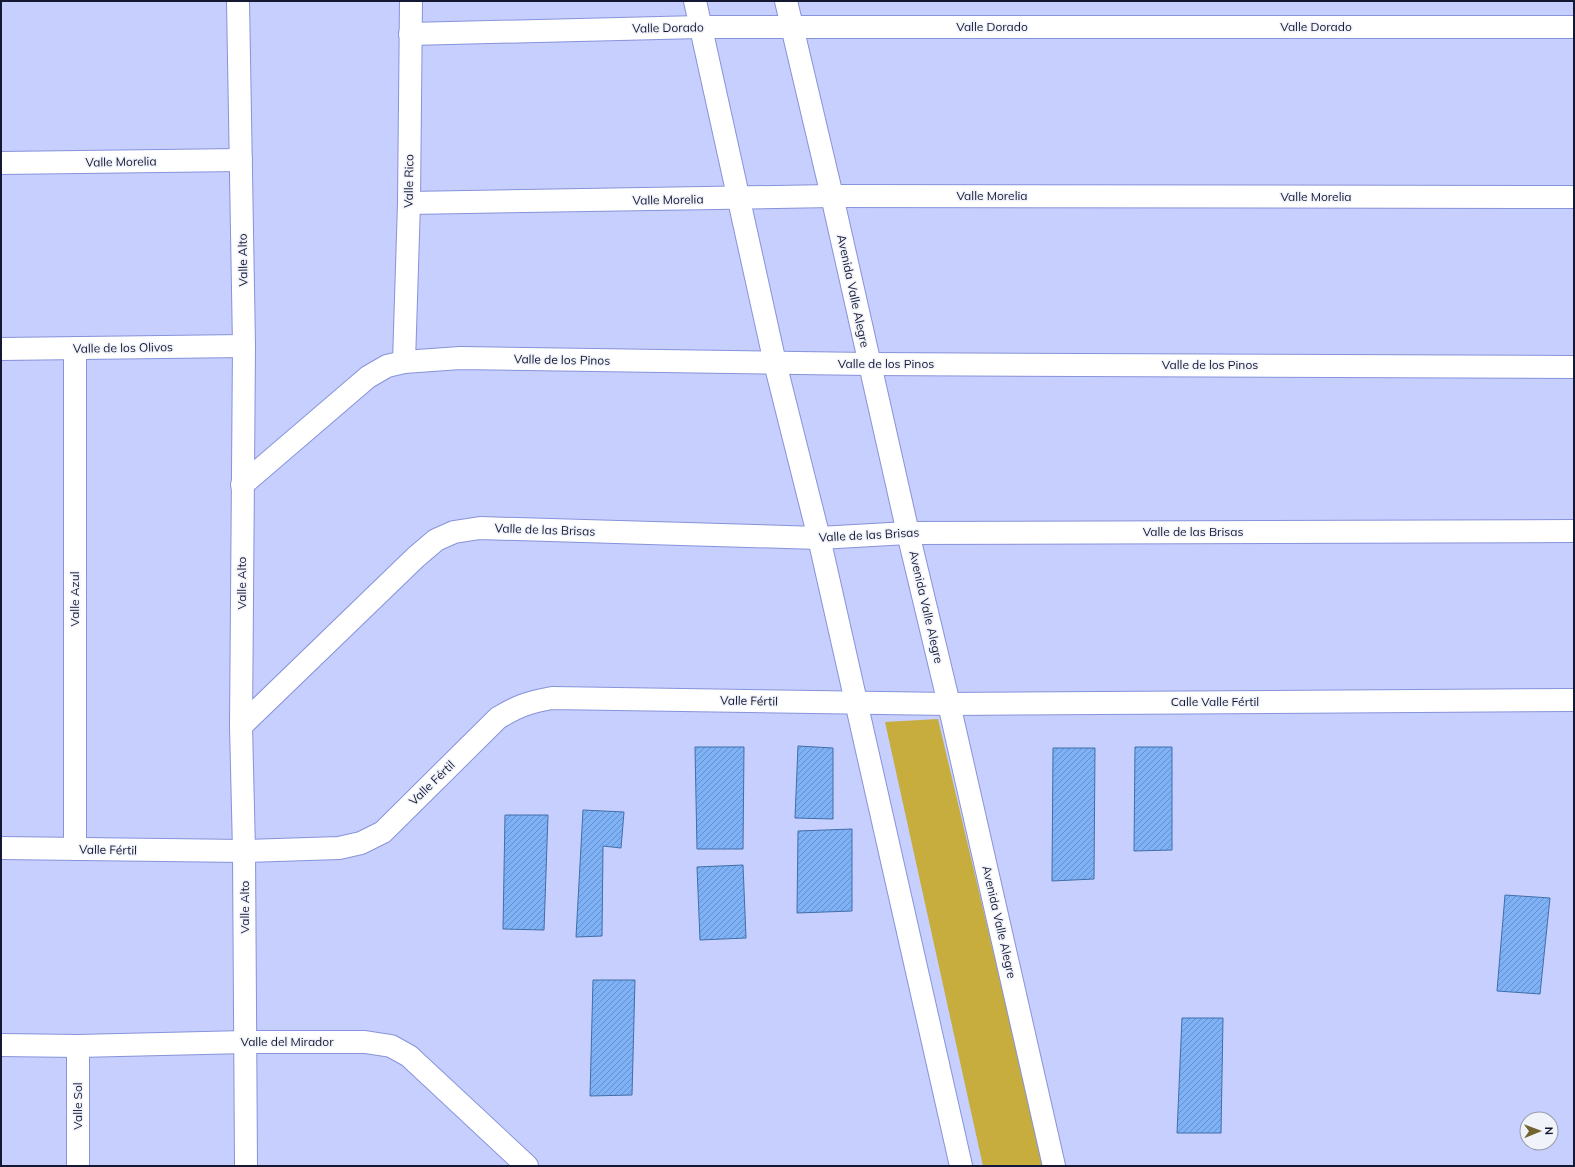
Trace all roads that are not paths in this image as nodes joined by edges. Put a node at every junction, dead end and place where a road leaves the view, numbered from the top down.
1 (238, 1) edge
2 (411, 1) edge
3 (695, 1) edge
4 (786, 1) edge
5 (700, 27) junction
6 (792, 27) junction
7 (1574, 27) edge
8 (410, 34) junction
9 (241, 160) junction
10 (1, 163) edge
11 (832, 196) junction
12 (1574, 197) edge
13 (739, 199) junction
14 (409, 203) junction
15 (244, 346) junction
16 (1, 348) edge
17 (75, 348) junction
18 (404, 362) junction
19 (776, 363) junction
20 (869, 364) junction
21 (1574, 367) edge
22 (242, 485) junction
23 (1574, 531) edge
24 (908, 532) junction
25 (819, 538) junction
26 (1574, 700) edge
27 (856, 703) junction
28 (949, 704) junction
29 (242, 726) junction
30 (1, 848) edge
31 (75, 849) junction
32 (244, 851) junction
33 (246, 1042) junction
34 (1, 1046) edge
35 (78, 1046) junction
36 (78, 1166) edge
37 (246, 1166) edge
38 (527, 1166) edge
39 (961, 1166) edge
40 (1054, 1166) edge

1 - 9 street, Valle Alto
2 - 8 street, Valle Rico
3 - 5 street
4 - 6 street, Avenida Valle Alegre
5 - 6 street, Valle Dorado
5 - 8 street, Valle Dorado
5 - 13 street
6 - 7 street, Valle Dorado
6 - 11 street, Avenida Valle Alegre
8 - 14 street, Valle Rico
9 - 10 street, Valle Morelia
9 - 15 street, Valle Alto
11 - 12 street, Valle Morelia
11 - 13 street, Valle Morelia
11 - 20 street, Avenida Valle Alegre
13 - 14 street, Valle Morelia
13 - 19 street
14 - 18 street, Valle Rico
15 - 17 street, Valle de los Olivos
15 - 22 street, Valle Alto
16 - 17 street, Valle de los Olivos
17 - 31 street, Valle Azul
18 - 19 street, Valle de los Pinos
18 - 22 street, Valle de los Pinos
19 - 20 street, Valle de los Pinos
19 - 25 street
20 - 21 street, Valle de los Pinos
20 - 24 street, Avenida Valle Alegre
22 - 29 street, Valle Alto
23 - 24 street, Valle de las Brisas
24 - 25 street, Valle de las Brisas
24 - 28 street, Avenida Valle Alegre
25 - 27 street
25 - 29 street, Valle de las Brisas
26 - 28 street, Calle Valle Fértil
27 - 28 street, Calle Valle Fértil
27 - 32 street, Valle Fértil
27 - 39 street
28 - 40 street, Avenida Valle Alegre
29 - 32 street, Valle Alto
30 - 31 street, Valle Fértil
31 - 32 street, Valle Fértil
32 - 33 street, Valle Alto
33 - 35 street, Valle del Mirador
33 - 37 street, Valle Alto
33 - 38 street, Valle del Mirador
34 - 35 street, Valle del Mirador
35 - 36 street, Valle Sol

